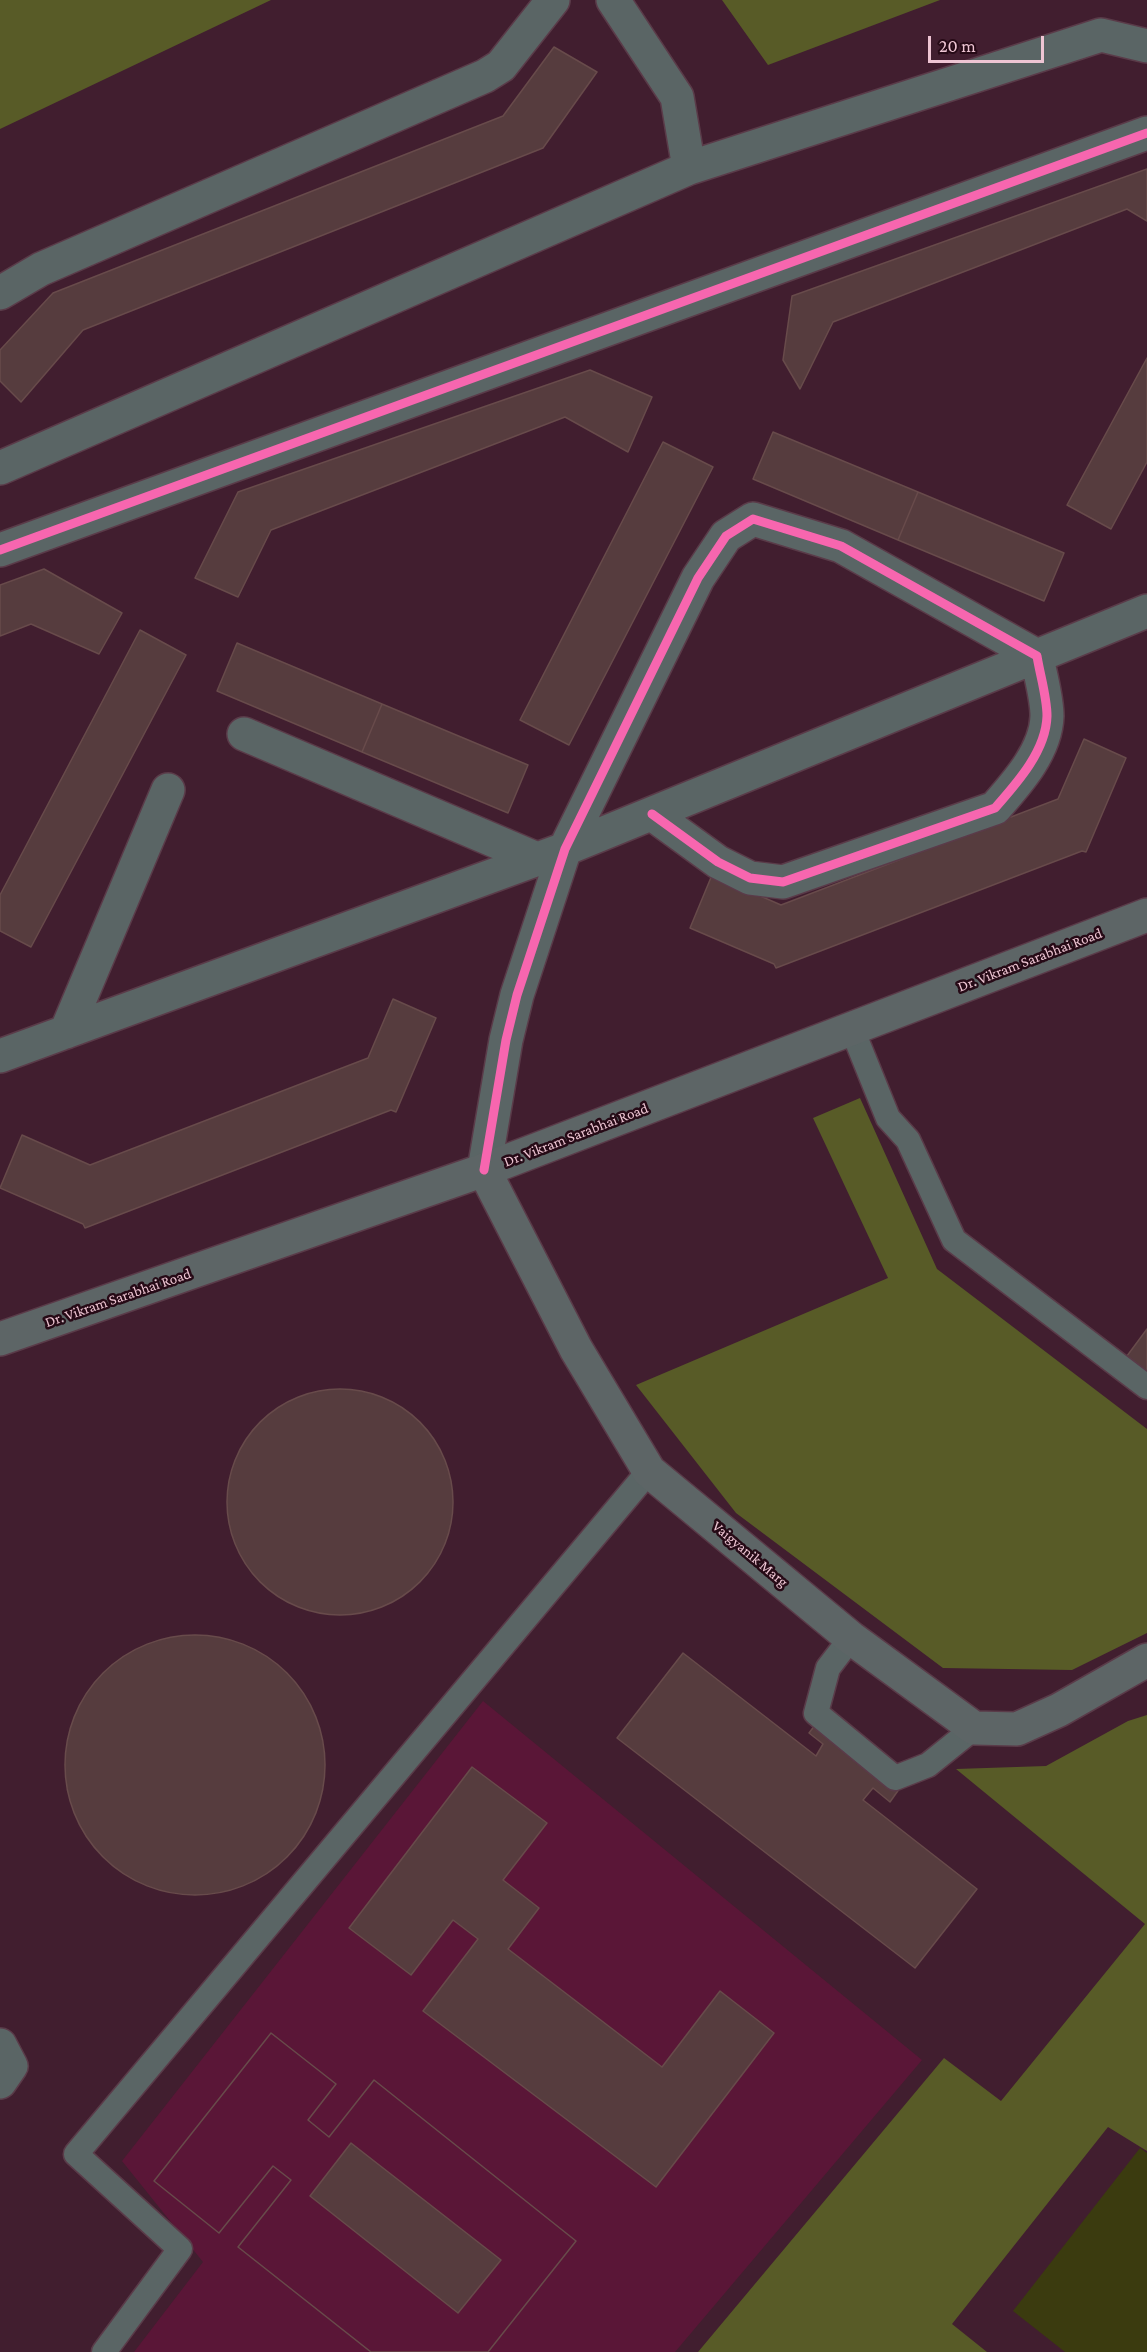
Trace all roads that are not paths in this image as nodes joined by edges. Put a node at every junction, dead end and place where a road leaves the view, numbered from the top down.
1 (553, 0) edge
2 (613, 0) edge
3 (1147, 46) edge
4 (1147, 133) edge
5 (689, 168) junction
6 (0, 294) edge
7 (3, 463) edge
8 (0, 550) edge
9 (1147, 611) edge
10 (1037, 656) junction
11 (243, 734) dead end
12 (168, 790) dead end
13 (652, 814) junction
14 (551, 854) junction
15 (1147, 915) edge
16 (852, 1029) junction
17 (66, 1032) junction
18 (0, 1056) edge
19 (484, 1170) junction
20 (0, 1339) edge
21 (1147, 1387) edge
22 (649, 1471) junction
23 (851, 1638) junction
24 (1147, 1660) edge
25 (974, 1728) junction
26 (0, 2045) edge
27 (0, 2082) edge
28 (104, 2352) edge

1 - 6 street
2 - 5 street
3 - 5 street
4 - 8 street
5 - 7 street
9 - 10 street
10 - 13 street
10 - 13 street
10 - 14 street
11 - 14 street
12 - 17 street
13 - 14 street
14 - 17 street
14 - 19 street
15 - 16 street, Dr. Vikram Sarabhai Road
16 - 19 street, Dr. Vikram Sarabhai Road
16 - 21 lane
17 - 18 street
19 - 20 street, Dr. Vikram Sarabhai Road
19 - 22 street, Vaigyanik Marg
22 - 23 street, Vaigyanik Marg
22 - 28 lane
23 - 25 street, Vaigyanik Marg
23 - 25 lane
24 - 25 street
26 - 27 street

